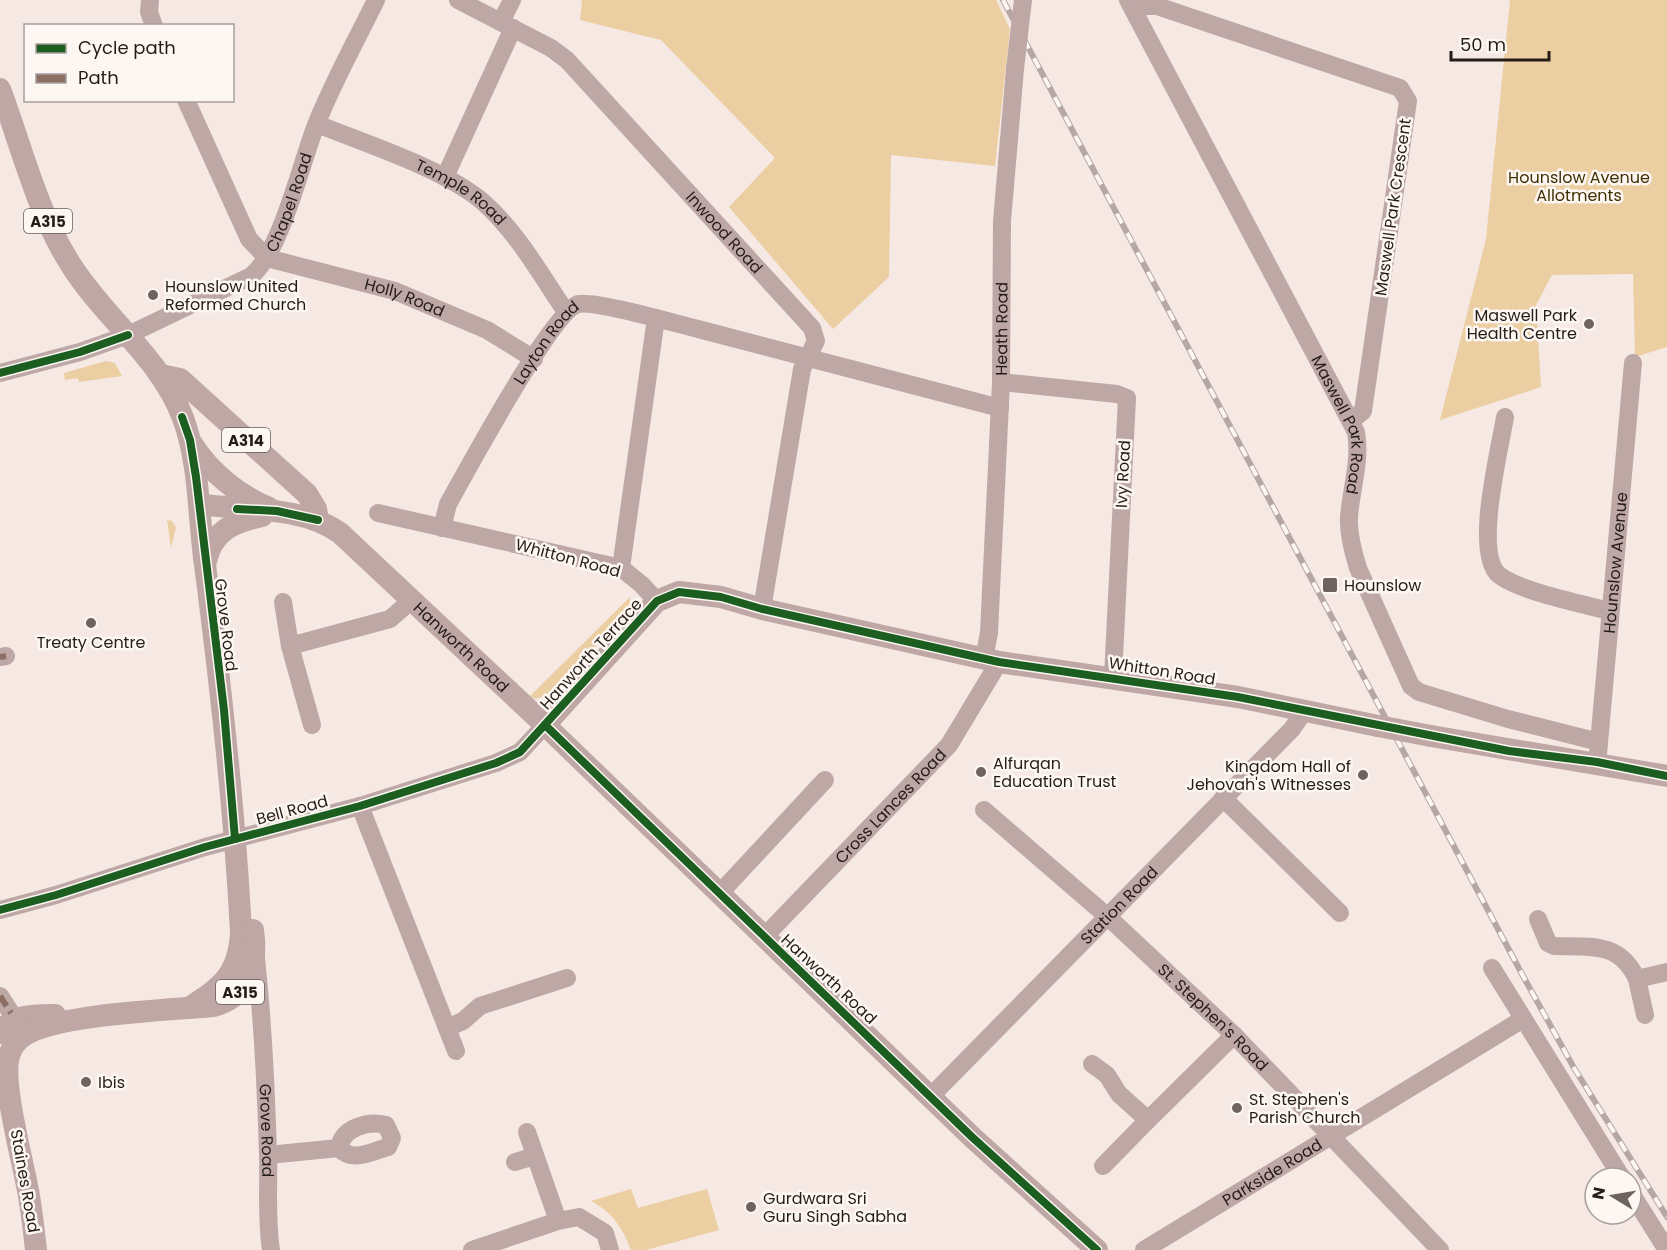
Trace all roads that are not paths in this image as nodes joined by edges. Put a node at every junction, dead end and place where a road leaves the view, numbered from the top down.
1 (150, 0) edge
2 (376, 0) edge
3 (458, 0) edge
4 (512, 0) edge
5 (1023, 0) edge
6 (1132, 5) edge
7 (153, 24) edge
8 (507, 25) junction
9 (0, 89) edge
10 (187, 102) edge
11 (317, 124) junction
12 (445, 177) junction
13 (267, 258) junction
14 (566, 312) junction
15 (656, 318) junction
16 (128, 335) junction
17 (809, 357) junction
18 (534, 359) junction
19 (1633, 363) dead end
20 (0, 373) edge
21 (161, 375) junction
22 (1001, 382) junction
23 (1000, 408) junction
24 (1505, 417) dead end
25 (1351, 421) junction
26 (190, 440) junction
27 (198, 500) junction
28 (272, 509) junction
29 (378, 513) dead end
30 (318, 520) junction
31 (442, 528) junction
32 (205, 566) junction
33 (621, 568) junction
34 (413, 599) junction
35 (283, 602) dead end
36 (657, 602) junction
37 (762, 609) junction
38 (1609, 611) junction
39 (290, 646) junction
40 (992, 660) junction
41 (1113, 677) junction
42 (1305, 710) junction
43 (312, 725) dead end
44 (545, 725) junction
45 (1598, 752) junction
46 (1667, 776) edge
47 (825, 780) dead end
48 (1224, 798) junction
49 (360, 806) junction
50 (984, 810) dead end
51 (235, 839) junction
52 (238, 868) junction
53 (719, 894) junction
54 (0, 910) edge
55 (1340, 913) dead end
56 (1108, 917) junction
57 (1538, 919) dead end
58 (764, 937) junction
59 (254, 940) junction
60 (1492, 968) dead end
61 (1667, 972) edge
62 (567, 978) dead end
63 (1637, 979) junction
64 (243, 989) junction
65 (0, 996) edge
66 (189, 1008) junction
67 (262, 1011) junction
68 (1645, 1015) dead end
69 (99, 1017) junction
70 (1523, 1019) junction
71 (5, 1023) edge
72 (447, 1028) junction
73 (1234, 1035) junction
74 (456, 1051) dead end
75 (1092, 1064) dead end
76 (0, 1079) edge
77 (931, 1096) junction
78 (13, 1111) junction
79 (1148, 1120) junction
80 (527, 1132) dead end
81 (1331, 1134) junction
82 (339, 1148) dead end
83 (268, 1155) junction
84 (535, 1156) junction
85 (515, 1162) dead end
86 (1103, 1166) dead end
87 (1615, 1166) edge
88 (1643, 1212) edge
89 (558, 1221) junction
90 (475, 1249) edge
91 (36, 1250) edge
92 (271, 1250) edge
93 (610, 1250) edge
94 (1097, 1250) edge
95 (1144, 1250) edge
96 (1440, 1250) edge
97 (1667, 1250) edge

1 - 7 street
2 - 11 street, Chapel Road
3 - 8 street, Inwood Road
4 - 8 street
5 - 22 street, Heath Road, bridge
6 - 25 street, Maswell Park Road
6 - 25 street, Maswell Park Crescent
8 - 12 street
8 - 17 street, Inwood Road
9 - 16 main road, A315
10 - 13 street
11 - 12 street, Temple Road
11 - 13 street, Chapel Road
12 - 14 street, Temple Road
13 - 16 street, Chapel Road
13 - 18 street, Holly Road
14 - 15 street, Layton Road
14 - 18 street, Layton Road
15 - 17 street, Layton Road
15 - 33 street
16 - 20 street, Chapel Road
16 - 21 main road, A315
17 - 23 street
17 - 37 street, Inwood Road
18 - 31 street, Layton Road
19 - 38 street, Hounslow Avenue
21 - 26 main road, Grove Road / A315
21 - 30 main road, A314
22 - 23 street, Heath Road
22 - 41 street, Ivy Road
23 - 40 street, Heath Road
24 - 38 street
25 - 45 street, Maswell Park Road
26 - 27 main road, Grove Road / A315
26 - 28 main road, Hanworth Road / A314
27 - 28 main road, Hanworth Road
27 - 32 main road, Grove Road / A315
28 - 30 main road, Hanworth Road / A314
28 - 32 main road
29 - 31 street, Whitton Road
30 - 34 main road, Hanworth Road / A314
31 - 33 street, Whitton Road
32 - 51 main road, Grove Road / A315
33 - 36 street, Whitton Road
34 - 39 street
34 - 44 main road, Hanworth Road / A314
35 - 39 street
36 - 37 main road, Whitton Road
36 - 44 main road, Hanworth Terrace
37 - 40 main road, Whitton Road
38 - 45 street, Hounslow Avenue
39 - 43 street
40 - 41 main road, Whitton Road
40 - 58 street, Cross Lances Road
41 - 42 main road, Whitton Road
42 - 45 main road, Whitton Road, bridge
42 - 48 street, Station Road
44 - 49 street, Bell Road
44 - 53 main road, Hanworth Road / A314
45 - 46 main road, Whitton Road
47 - 53 street
48 - 55 street
48 - 56 street, Station Road
49 - 51 street, Bell Road
49 - 72 street
50 - 56 street, St. Stephen's Road
51 - 52 main road, Staines Road / A315
51 - 54 street, Bell Road
52 - 59 main road, Staines Road / A315
52 - 66 main road, Staines Road / A315
53 - 58 main road, Hanworth Road / A314
56 - 73 street, St. Stephen's Road
56 - 77 street, Station Road
57 - 63 street
58 - 77 main road, Hanworth Road / A314
59 - 64 main road, Staines Road / A315
59 - 67 street, Grove Road
60 - 70 street
61 - 63 street
62 - 72 street
63 - 68 street
64 - 66 main road, Staines Road / A315
64 - 67 street
65 - 71 street
66 - 69 main road, Staines Road / A315
67 - 83 street, Grove Road
69 - 71 main road, Staines Road / A315
69 - 78 main road, Staines Road / A315
70 - 81 street, Parkside Road
70 - 87 street
72 - 74 street
73 - 79 street
73 - 81 street, St. Stephen's Road
75 - 79 street
76 - 78 main road, Staines Road / A315
77 - 94 main road, Hanworth Road / A314
78 - 91 main road, Staines Road / A315
79 - 86 street
80 - 84 street
81 - 95 street, Parkside Road
81 - 96 street, St. Stephen's Road
82 - 83 street
83 - 92 street, Grove Road
84 - 85 street
84 - 89 street
88 - 97 street
89 - 90 street
89 - 93 street

